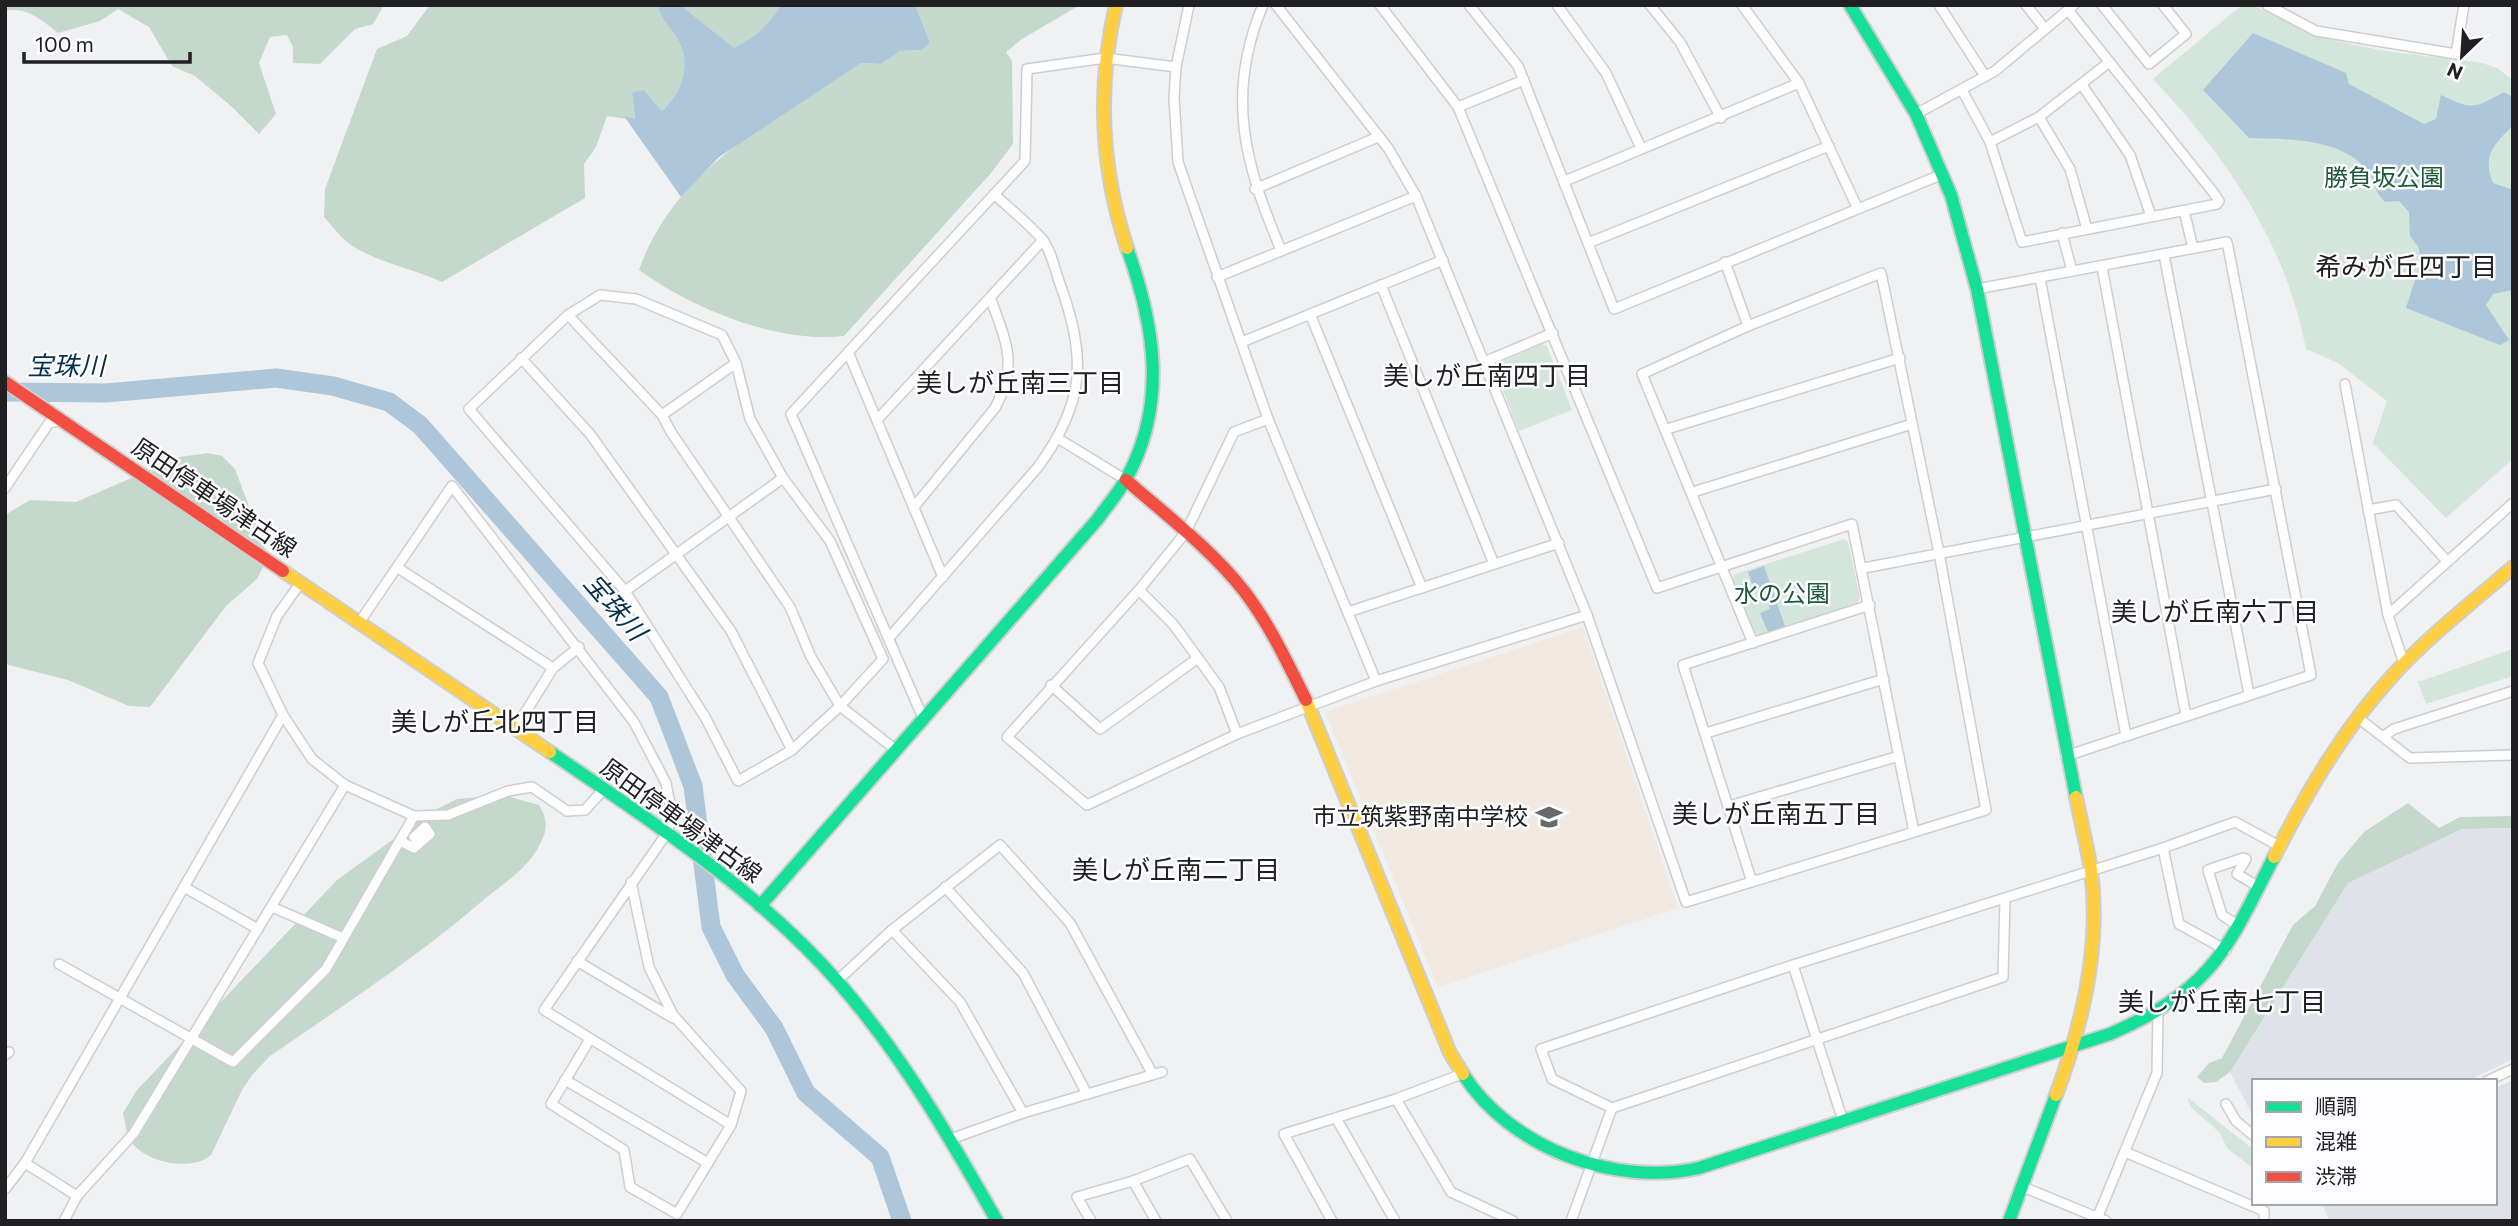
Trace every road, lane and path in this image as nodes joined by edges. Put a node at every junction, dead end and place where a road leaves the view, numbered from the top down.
1 (1116, 5) edge
2 (1189, 5) edge
3 (1263, 5) edge
4 (1276, 5) edge
5 (1380, 5) edge
6 (1469, 5) edge
7 (1558, 5) edge
8 (1650, 5) edge
9 (1742, 5) edge
10 (1940, 5) edge
11 (2026, 5) edge
12 (2102, 5) edge
13 (2163, 5) edge
14 (2267, 5) edge
15 (2464, 5) edge
16 (1856, 7) edge
17 (2071, 7) edge
18 (2045, 29) junction
19 (1105, 58) junction
20 (2108, 63) junction
21 (1176, 66) junction
22 (1985, 76) junction
23 (1524, 80) junction
24 (1799, 83) junction
25 (2082, 85) junction
26 (1962, 90) junction
27 (1458, 107) junction
28 (1916, 114) junction
29 (2039, 117) junction
30 (1721, 118) junction
31 (1378, 137) junction
32 (1990, 142) junction
33 (1829, 146) junction
34 (1642, 148) junction
35 (1943, 174) junction
36 (1565, 181) junction
37 (1255, 188) junction
38 (994, 194) junction
39 (1416, 196) junction
40 (1857, 207) junction
41 (2184, 211) junction
42 (2151, 216) junction
43 (2087, 229) junction
44 (2062, 233) junction
45 (1043, 240) junction
46 (1588, 243) junction
47 (2193, 248) junction
48 (1281, 250) junction
49 (2164, 255) junction
50 (1443, 260) junction
51 (1725, 262) junction
52 (2102, 267) junction
53 (2072, 271) junction
54 (1217, 277) junction
55 (2040, 278) junction
56 (1381, 285) junction
57 (1977, 289) junction
58 (991, 300) junction
59 (1310, 314) junction
60 (568, 315) junction
61 (1748, 326) junction
62 (1553, 333) junction
63 (1242, 342) junction
64 (848, 352) junction
65 (521, 358) junction
66 (1900, 358) junction
67 (1484, 362) junction
68 (736, 363) junction
69 (5, 382) edge
70 (2345, 384) dead end
71 (663, 415) junction
72 (58, 417) junction
73 (1268, 419) junction
74 (877, 420) junction
75 (1912, 424) junction
76 (1667, 429) junction
77 (1059, 439) junction
78 (783, 478) junction
79 (1126, 480) junction
80 (5, 488) edge
81 (2276, 489) junction
82 (1693, 492) junction
83 (2212, 502) junction
84 (2513, 503) edge
85 (914, 507) junction
86 (2368, 510) junction
87 (2148, 513) junction
88 (729, 517) junction
89 (2085, 525) junction
90 (1186, 532) junction
91 (2023, 536) junction
92 (1559, 543) junction
93 (1939, 553) junction
94 (677, 555) junction
95 (2446, 560) junction
96 (1494, 564) junction
97 (1719, 566) junction
98 (398, 568) junction
99 (1864, 568) junction
100 (2513, 568) edge
101 (943, 577) junction
102 (301, 582) junction
103 (1422, 588) junction
104 (1139, 590) junction
105 (625, 591) junction
106 (1870, 605) junction
107 (1348, 612) junction
108 (1587, 615) junction
109 (2388, 615) junction
110 (359, 623) junction
111 (889, 638) junction
112 (1753, 643) junction
113 (579, 647) junction
114 (1198, 659) junction
115 (2404, 664) junction
116 (553, 668) junction
117 (1884, 679) junction
118 (1376, 681) junction
119 (1051, 685) junction
120 (2513, 691) edge
121 (2249, 694) junction
122 (840, 706) junction
123 (1308, 707) junction
124 (283, 715) junction
125 (2186, 716) junction
126 (2357, 717) junction
127 (923, 718) junction
128 (515, 729) junction
129 (1706, 733) junction
130 (1237, 734) junction
131 (2126, 736) junction
132 (2384, 736) junction
133 (792, 750) junction
134 (896, 750) junction
135 (2513, 755) edge
136 (1899, 756) junction
137 (2066, 756) junction
138 (345, 785) junction
139 (604, 789) junction
140 (1729, 806) junction
141 (414, 816) junction
142 (1914, 832) junction
143 (671, 836) junction
144 (400, 841) junction
145 (419, 844) dead end
146 (2281, 847) junction
147 (2163, 848) junction
148 (2091, 872) junction
149 (631, 882) junction
150 (1752, 882) junction
151 (184, 887) junction
152 (945, 887) junction
153 (2259, 887) junction
154 (2006, 899) junction
155 (760, 906) junction
156 (272, 907) junction
157 (2239, 926) junction
158 (258, 929) junction
159 (892, 930) junction
160 (343, 937) junction
161 (2226, 950) junction
162 (577, 961) junction
163 (59, 964) dead end
164 (1793, 965) junction
165 (837, 981) junction
166 (121, 997) junction
167 (2158, 1013) junction
168 (678, 1021) junction
169 (190, 1038) junction
170 (1816, 1038) junction
171 (590, 1039) junction
172 (2075, 1045) junction
173 (2513, 1069) edge
174 (1162, 1072) dead end
175 (1152, 1073) junction
176 (1462, 1074) junction
177 (2491, 1079) edge
178 (565, 1080) junction
179 (1087, 1094) junction
180 (1396, 1099) junction
181 (2226, 1104) dead end
182 (1612, 1108) junction
183 (1023, 1114) junction
184 (1336, 1118) junction
185 (1843, 1121) junction
186 (731, 1125) junction
187 (2252, 1134) edge
188 (951, 1139) junction
189 (2125, 1152) junction
190 (24, 1163) junction
191 (708, 1163) junction
192 (1591, 1166) junction
193 (1133, 1181) junction
194 (2023, 1186) junction
195 (5, 1189) edge
196 (77, 1196) junction
197 (2099, 1220) edge
198 (64, 1221) edge
199 (997, 1221) edge
200 (1091, 1221) edge
201 (1156, 1221) edge
202 (1227, 1221) edge
203 (1332, 1221) edge
204 (1395, 1221) edge
205 (1513, 1221) edge
206 (1571, 1221) edge
207 (2009, 1221) edge
208 (2264, 1221) edge

1 - 19 street
2 - 21 street
3 - 37 street
4 - 31 street
5 - 27 street
6 - 23 street
7 - 34 street
8 - 30 street
9 - 24 street
10 - 22 street
11 - 18 street
12 - 13 street
14 - 15 street
16 - 28 street
17 - 18 street
17 - 20 street
18 - 22 street
19 - 21 street
19 - 38 street
19 - 79 street
20 - 25 street
20 - 41 street
21 - 54 street
22 - 26 street
23 - 27 street
23 - 36 street
24 - 30 street
24 - 33 street
25 - 29 street
25 - 42 street
26 - 28 street
26 - 32 street
27 - 62 street
28 - 35 street
29 - 32 street
29 - 43 street
30 - 34 street
31 - 37 street
31 - 39 street
32 - 44 street
33 - 40 street
33 - 46 street
34 - 36 street
35 - 40 street
35 - 57 street
36 - 46 street
37 - 48 street
38 - 45 street
38 - 64 street
39 - 48 street
39 - 50 street
40 - 51 street
41 - 42 street
41 - 47 street
42 - 43 street
43 - 44 street
44 - 53 street
45 - 58 street
45 - 77 street
46 - 51 street
47 - 49 street
47 - 81 street
48 - 54 street
49 - 52 street
49 - 83 street
50 - 56 street
50 - 67 street
51 - 61 street
52 - 53 street
52 - 87 street
53 - 55 street
54 - 63 street
55 - 57 street
55 - 89 street
56 - 59 street
56 - 96 street
57 - 91 street
58 - 74 street
58 - 85 street
59 - 63 street
59 - 103 street
60 - 65 street
60 - 68 street
60 - 71 street
61 - 66 street
61 - 76 street
62 - 67 street
62 - 97 street
63 - 73 street
64 - 74 street
64 - 111 street
65 - 94 street
65 - 105 street
66 - 75 street
66 - 76 street
67 - 92 street
68 - 71 street
68 - 78 street
69 - 72 street, 原田停車場津古線
70 - 86 street
71 - 88 street
72 - 80 street
72 - 102 street, 原田停車場津古線
73 - 90 street
73 - 107 street
74 - 85 street
75 - 82 street
75 - 93 street
76 - 82 street
77 - 79 street
77 - 101 street
78 - 88 street
78 - 122 street
79 - 90 street
79 - 127 street
81 - 83 street
81 - 121 street
82 - 97 street
83 - 87 street
83 - 121 street
84 - 95 street
85 - 101 street
86 - 95 street
86 - 109 street
87 - 89 street
87 - 125 street
88 - 94 street
88 - 122 street
89 - 91 street
89 - 131 street
90 - 104 street
90 - 123 street
91 - 93 street
91 - 137 street
92 - 96 street
92 - 108 street
93 - 99 street
93 - 142 street
94 - 105 street
94 - 133 street
95 - 109 street
96 - 103 street
97 - 99 street
97 - 112 street
98 - 110 street
98 - 113 street
98 - 116 street
99 - 106 street
100 - 115 street
101 - 111 street
102 - 110 street, 原田停車場津古線
102 - 124 street
103 - 107 street
104 - 114 street
104 - 119 street
105 - 133 street
106 - 112 street
106 - 117 street
107 - 118 street
108 - 118 street
108 - 150 street
109 - 115 street
110 - 128 street, 原田停車場津古線
111 - 127 street
112 - 129 street
113 - 116 street
113 - 143 street
114 - 119 street
114 - 130 street
115 - 126 street
116 - 128 street
117 - 129 street
117 - 136 street
118 - 123 street
119 - 130 street
120 - 132 street
121 - 125 street
122 - 133 street
122 - 134 street
123 - 130 street
123 - 176 street
124 - 138 street
124 - 151 street
125 - 131 street
126 - 132 street
126 - 146 street
127 - 134 street
128 - 139 street, 原田停車場津古線
129 - 140 street
131 - 137 street
132 - 135 street
134 - 155 street
136 - 140 street
136 - 142 street
137 - 148 street
138 - 141 street
138 - 156 street
139 - 141 street
139 - 143 street, 原田停車場津古線
140 - 150 street
141 - 144 street
142 - 150 street
143 - 149 street
143 - 155 street, 原田停車場津古線
144 - 145 street
144 - 160 street
146 - 147 street
146 - 153 street
147 - 148 street
147 - 161 street
148 - 154 street
148 - 172 street
149 - 162 street
149 - 168 street
151 - 158 street
151 - 166 street
152 - 159 street
152 - 175 street
152 - 179 street
153 - 157 street
153 - 157 street
154 - 164 street
154 - 170 street
155 - 165 street, 原田停車場津古線
156 - 158 street
156 - 160 street
157 - 161 street
158 - 169 street
159 - 165 street
159 - 183 street
160 - 169 street
161 - 167 street
162 - 168 street
162 - 171 street
163 - 166 street
164 - 170 street
164 - 182 street
165 - 188 street, 原田停車場津古線
166 - 169 street
166 - 190 street
167 - 172 street
167 - 189 street
168 - 186 street
169 - 196 street
170 - 182 street
170 - 185 street
171 - 178 street
171 - 186 street
172 - 185 street
172 - 194 street
173 - 177 street
174 - 175 street
175 - 179 street
176 - 180 street
176 - 192 street
178 - 191 street
178 - 191 street
179 - 183 street
180 - 184 street
180 - 205 street
181 - 187 street
182 - 192 street
183 - 188 street
184 - 203 street
184 - 204 street
185 - 192 street
186 - 191 street
188 - 199 street, 原田停車場津古線
189 - 197 street
189 - 208 street
190 - 195 street
190 - 196 street
192 - 206 street
193 - 200 street
193 - 201 street
193 - 202 street
194 - 197 street
194 - 207 street
196 - 198 street

